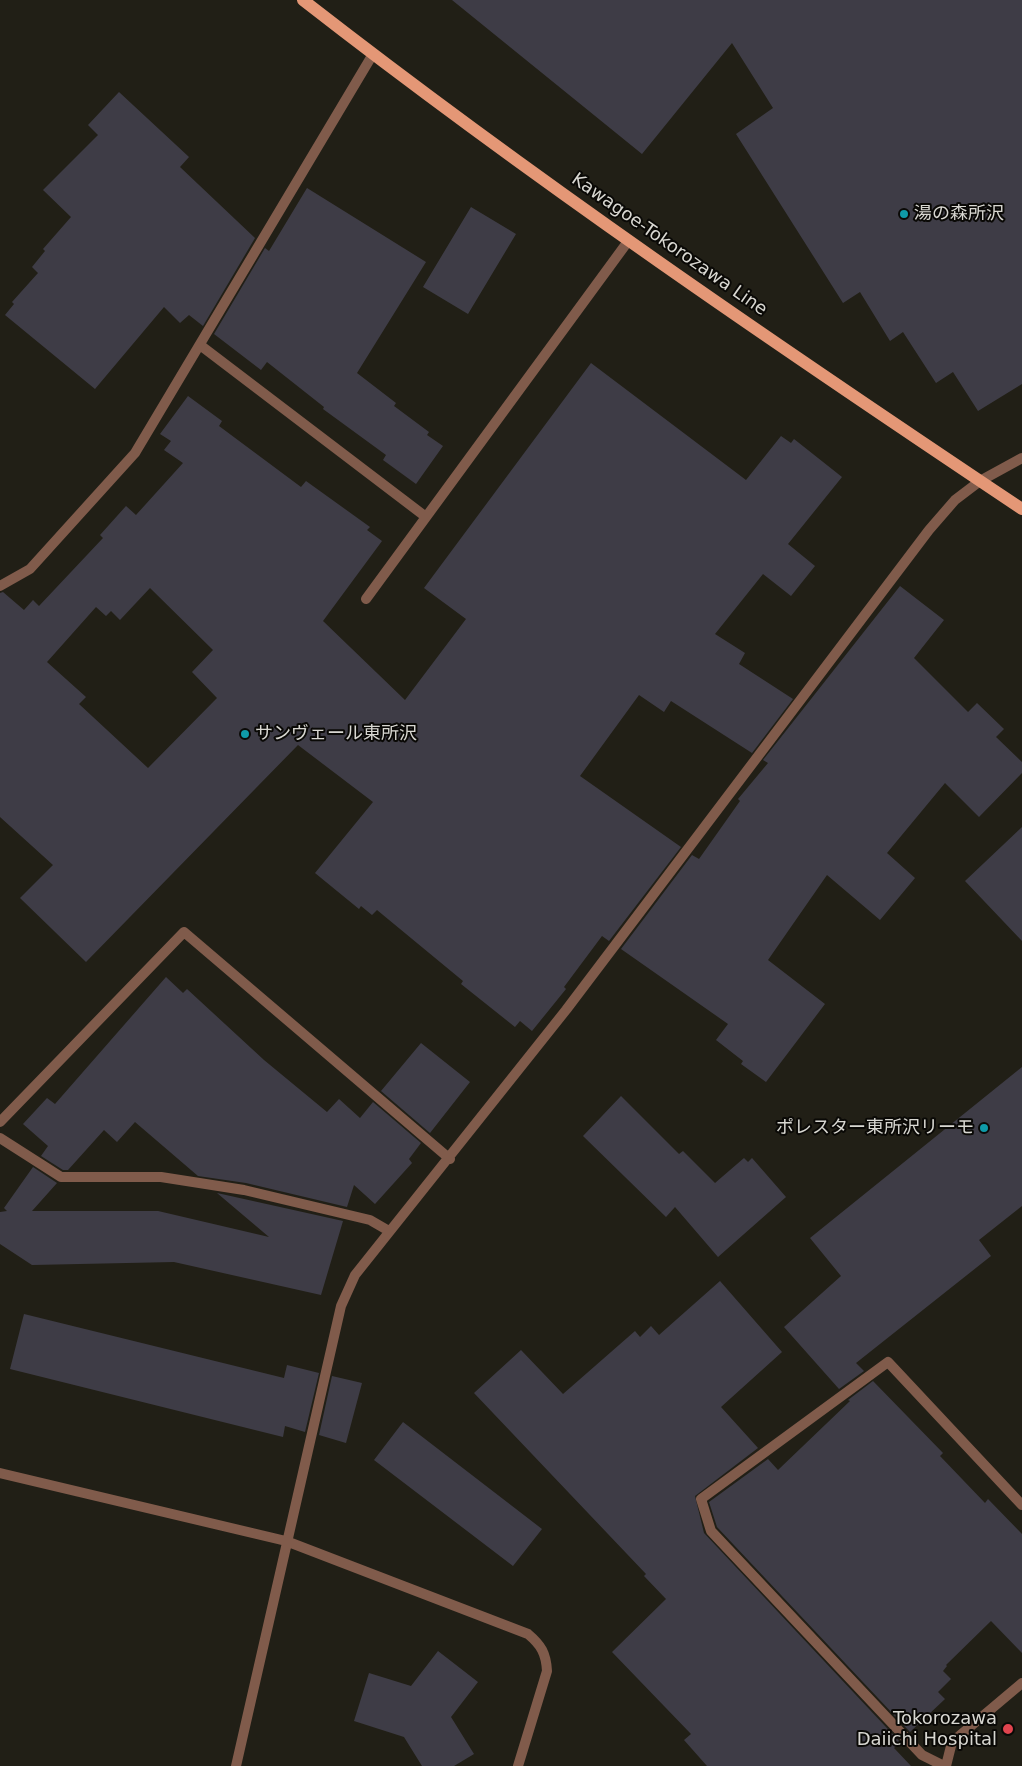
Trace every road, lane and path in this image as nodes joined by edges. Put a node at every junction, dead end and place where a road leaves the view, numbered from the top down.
1 (303, 0) edge
2 (373, 54) junction
3 (629, 240) junction
4 (200, 345) junction
5 (1022, 458) edge
6 (980, 481) junction
7 (1022, 509) edge
8 (426, 517) junction
9 (0, 586) edge
10 (366, 600) dead end
11 (0, 1122) edge
12 (0, 1138) edge
13 (450, 1159) junction
14 (389, 1231) junction
15 (0, 1473) edge
16 (1022, 1504) edge
17 (286, 1541) junction
18 (1022, 1683) edge
19 (236, 1766) edge
20 (518, 1766) edge
21 (945, 1766) edge

1 - 2 main road, Kawagoe-Tokorozawa Line
2 - 3 main road, Kawagoe-Tokorozawa Line
2 - 4 street
3 - 6 main road, Kawagoe-Tokorozawa Line
3 - 8 street
4 - 8 street
4 - 9 street
5 - 6 street
6 - 7 main road, Kawagoe-Tokorozawa Line
6 - 13 street
8 - 10 street
11 - 13 street
12 - 14 street
13 - 14 street
14 - 17 street
15 - 17 street
16 - 21 street
17 - 19 street
17 - 20 street
18 - 21 street

